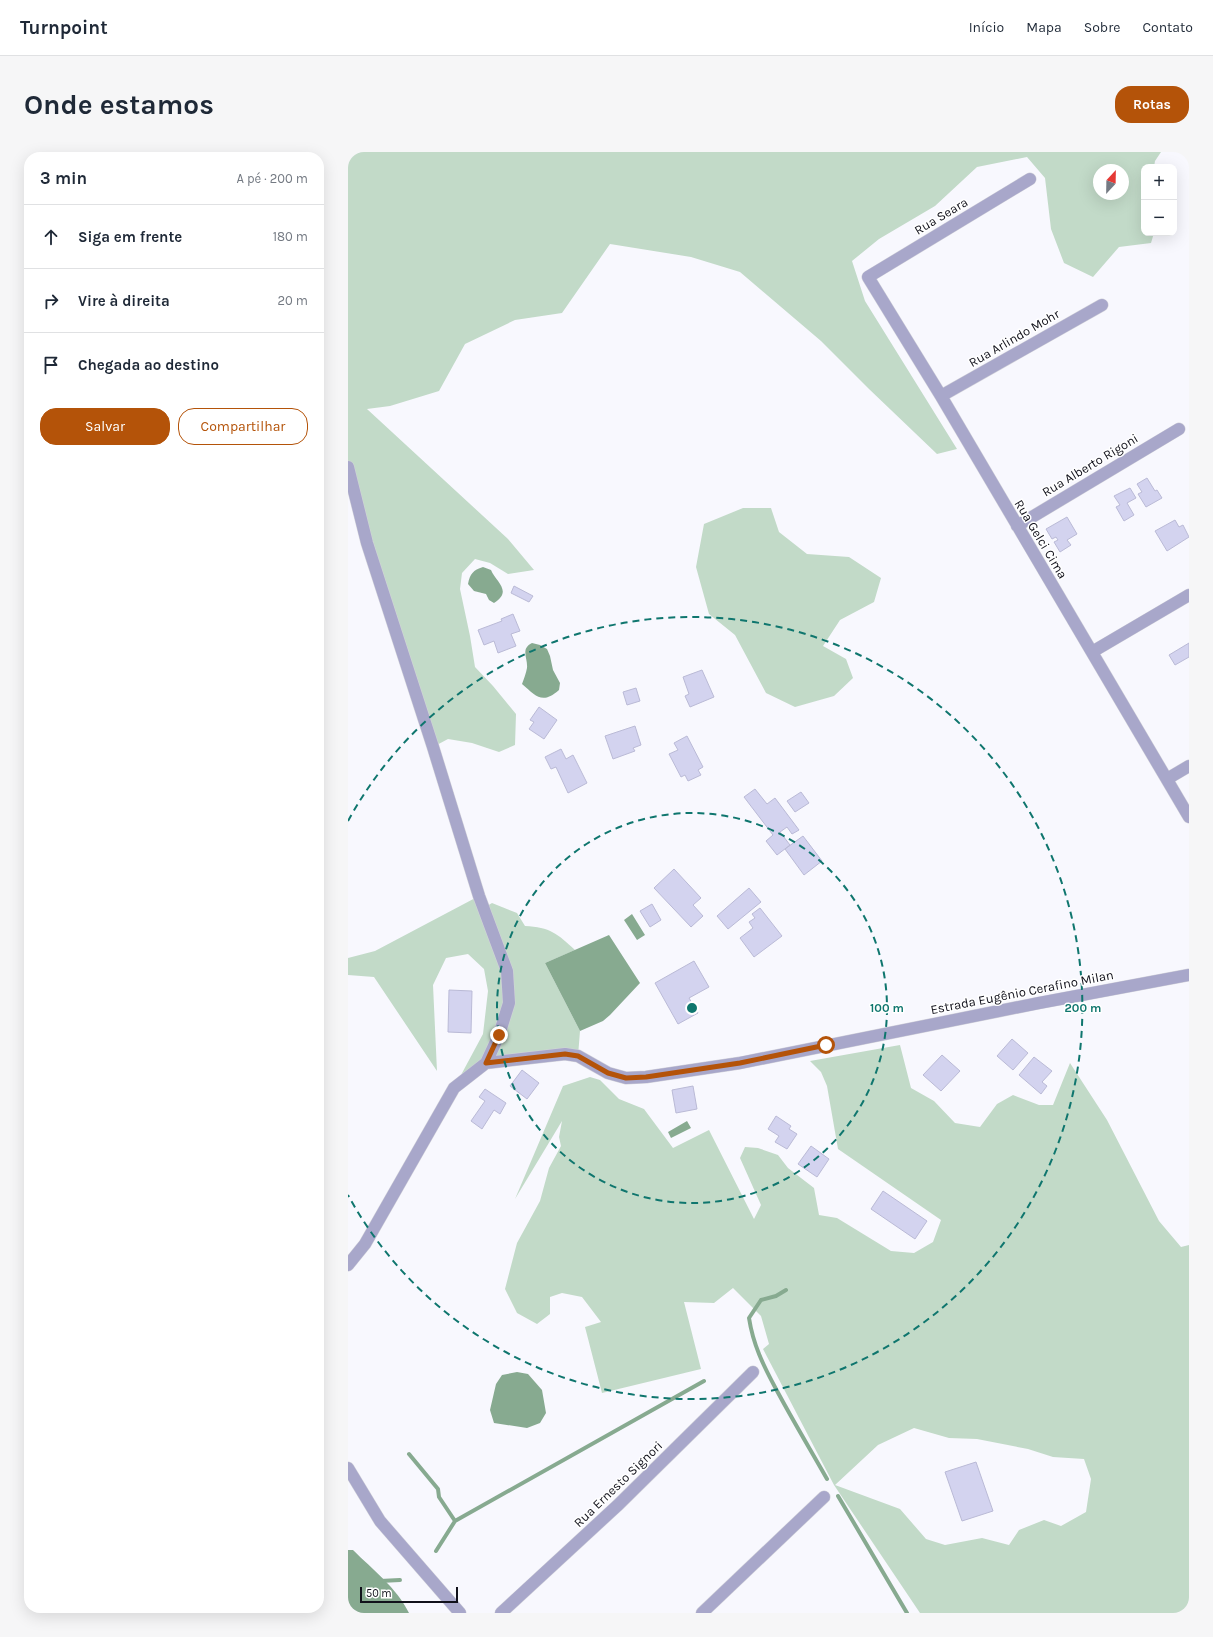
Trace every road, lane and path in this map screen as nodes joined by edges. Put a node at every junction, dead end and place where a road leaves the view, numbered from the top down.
1 (1030, 179) dead end
2 (868, 277) joint
3 (1102, 304) dead end
4 (941, 396) junction
5 (1179, 429) dead end
6 (348, 467) edge
7 (1017, 526) junction
8 (1189, 595) edge
9 (1092, 652) junction
10 (1189, 766) edge
11 (1167, 779) junction
12 (1189, 816) edge
13 (1189, 975) edge
14 (486, 1063) junction
15 (348, 1265) edge
16 (753, 1372) dead end
17 (348, 1468) edge
18 (824, 1497) dead end
19 (460, 1613) edge
20 (501, 1613) edge
21 (702, 1613) edge

1 - 2 street, Rua Seara
2 - 4 street, Rua Gelci Cima
3 - 4 street, Rua Arlindo Mohr
4 - 7 street, Rua Gelci Cima
5 - 7 street, Rua Alberto Rigoni
6 - 14 street
7 - 9 street, Rua Gelci Cima
8 - 9 street
9 - 11 street, Rua Gelci Cima
10 - 11 street
11 - 12 street, Rua Gelci Cima
13 - 14 street, Estrada Eugênio Cerafino Milan
14 - 15 street
16 - 20 street, Rua Ernesto Signori
17 - 19 street
18 - 21 street

